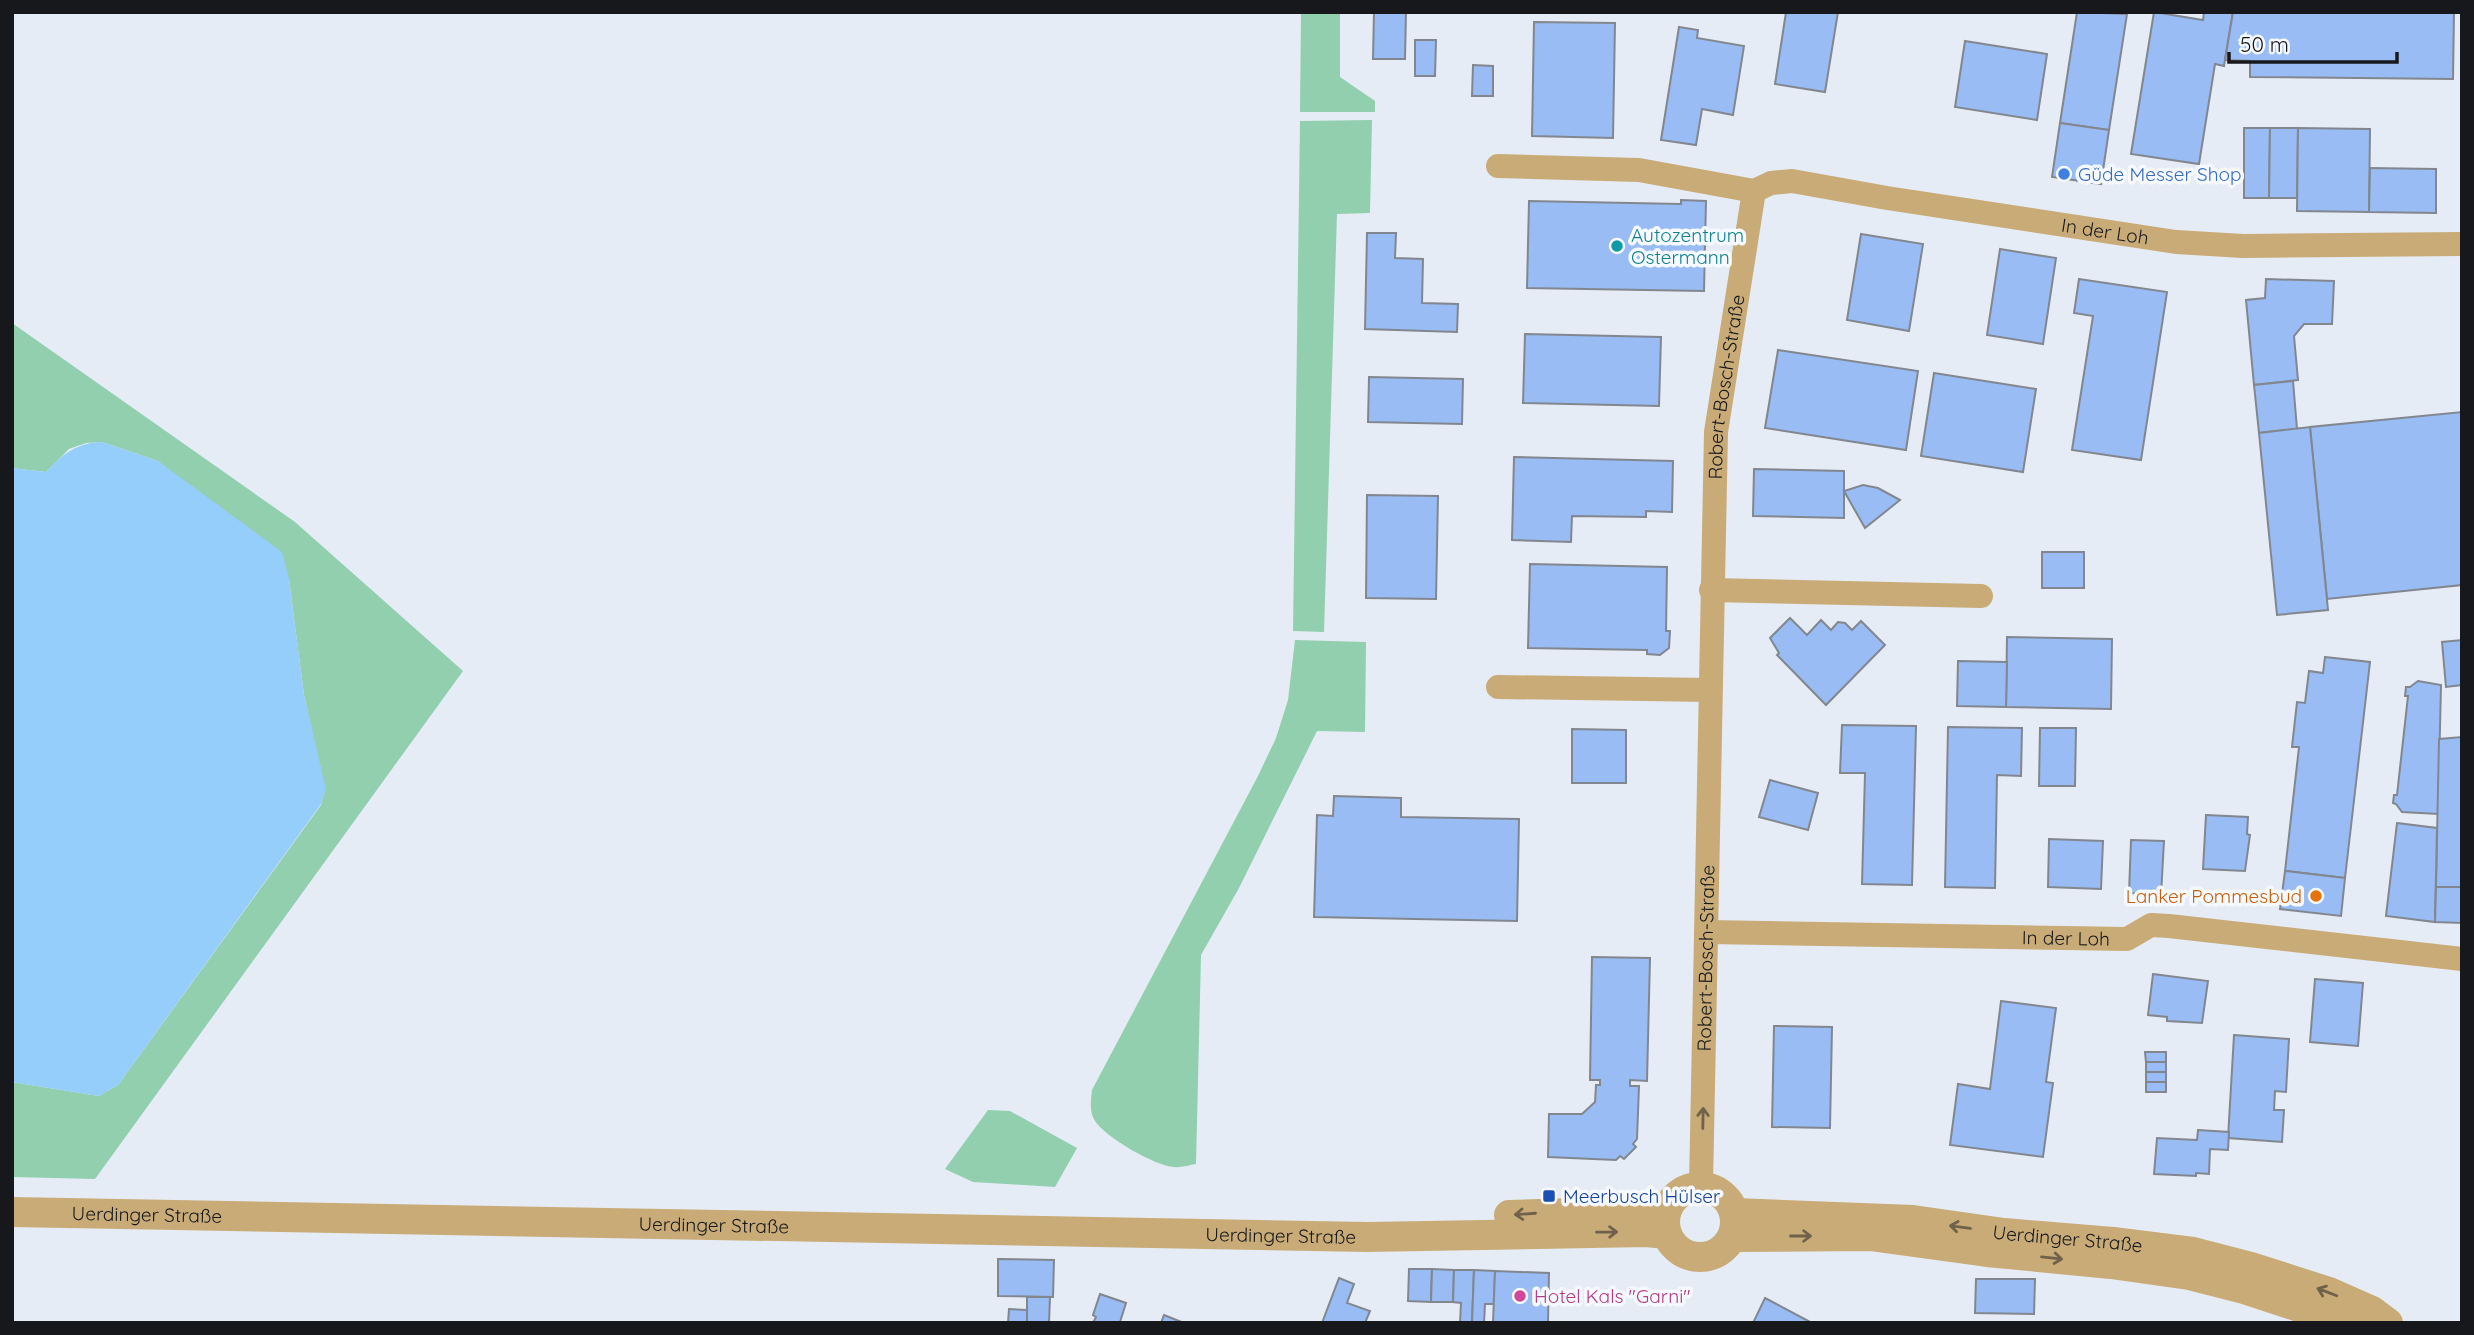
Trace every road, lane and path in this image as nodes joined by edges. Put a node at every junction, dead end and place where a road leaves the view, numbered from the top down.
1 (1498, 166) dead end
2 (1754, 191) junction
3 (2462, 244) edge
4 (1711, 590) junction
5 (1981, 596) dead end
6 (1498, 687) dead end
7 (1710, 690) junction
8 (1706, 942) junction
9 (2462, 959) edge
10 (1701, 1186) junction
11 (12, 1212) edge
12 (1667, 1222) junction
13 (1734, 1225) junction
14 (2348, 1323) edge
15 (2388, 1323) edge

1 - 2 street
2 - 3 street, In der Loh
2 - 4 street, Robert-Bosch-Straße
4 - 5 street
4 - 7 street, Robert-Bosch-Straße
6 - 7 street
7 - 8 street, Robert-Bosch-Straße
8 - 9 street, In der Loh
10 -> 8 street, Robert-Bosch-Straße
10 - 12 street
10 - 13 street
11 - 12 street, Uerdinger Straße
12 - 13 street
13 -> 14 street, Uerdinger Straße
15 -> 13 street, Uerdinger Straße

